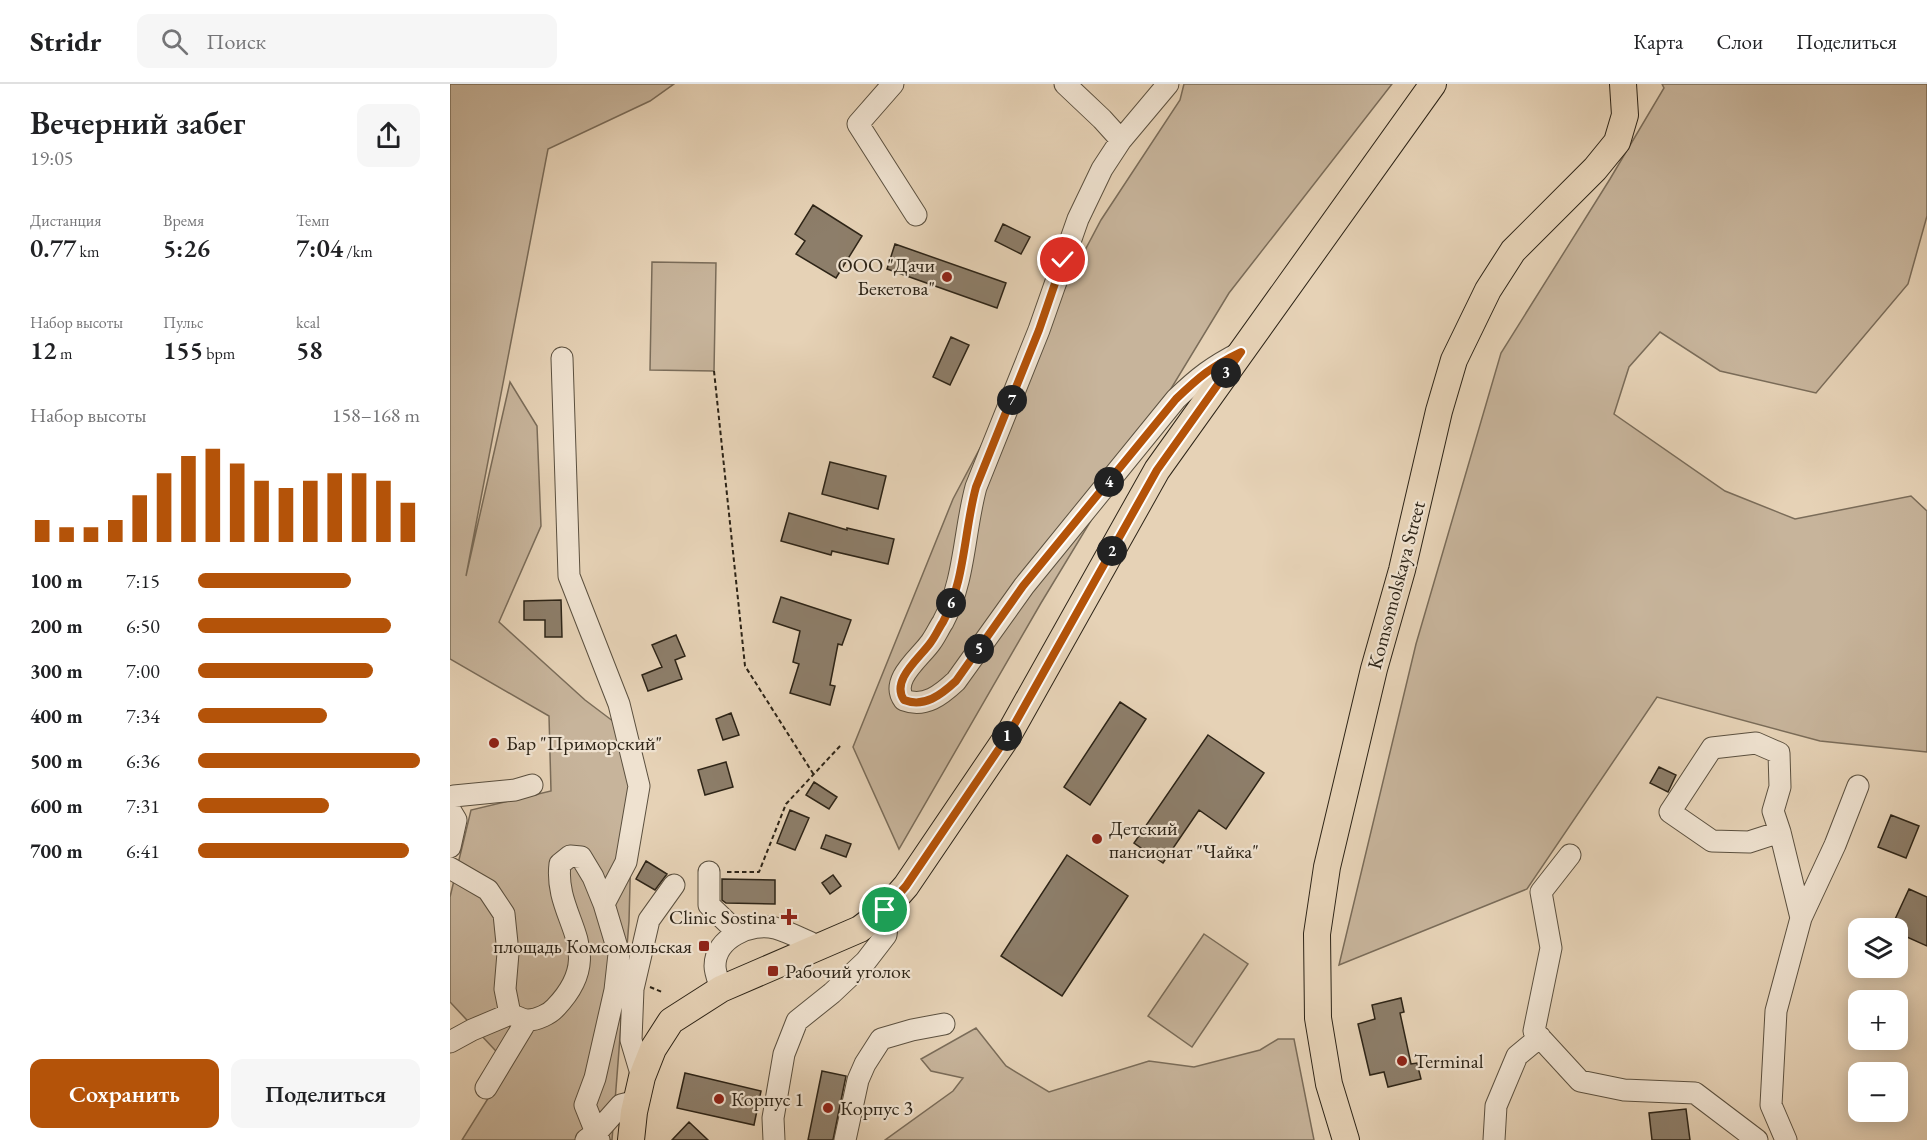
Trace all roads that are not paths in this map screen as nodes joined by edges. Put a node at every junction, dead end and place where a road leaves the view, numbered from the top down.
1 (893, 84) edge
2 (1065, 84) edge
3 (1168, 84) edge
4 (1433, 84) edge
5 (1623, 84) edge
6 (1121, 140) junction
7 (915, 215) dead end
8 (1241, 352) junction
9 (562, 358) dead end
10 (532, 785) dead end
11 (1858, 786) dead end
12 (450, 801) edge
13 (450, 810) edge
14 (1780, 832) junction
15 (450, 847) edge
16 (1570, 855) dead end
17 (450, 868) edge
18 (709, 872) road end
19 (674, 885) dead end
20 (604, 904) junction
21 (878, 915) junction
22 (1801, 918) junction
23 (738, 933) junction
24 (818, 946) junction
25 (721, 989) junction
26 (519, 1017) junction
27 (944, 1024) dead end
28 (1540, 1037) junction
29 (450, 1042) edge
30 (486, 1088) dead end
31 (639, 1089) junction
32 (594, 1137) edge
33 (631, 1140) edge
34 (774, 1140) edge
35 (845, 1140) edge
36 (1346, 1140) edge
37 (1494, 1140) edge
38 (1757, 1140) edge
39 (1785, 1140) edge

1 - 7 street
2 - 6 street
3 - 6 street
4 - 8 main road
5 - 36 main road, Komsomolskaya Street
6 - 8 street
8 - 21 main road
9 - 20 street
10 - 12 street
11 - 22 street
13 - 15 street
14 - 14 street
14 - 22 street
16 - 28 street
17 - 26 street
18 - 23 street
19 - 31 street
20 - 26 street
20 - 32 street
21 - 24 main road
21 - 34 street
22 - 39 street
23 - 24 street
23 - 25 street
24 - 25 main road
25 - 31 main road
26 - 29 street
26 - 30 street
27 - 35 street
28 - 37 street
28 - 38 street
31 - 32 street
31 - 33 main road

